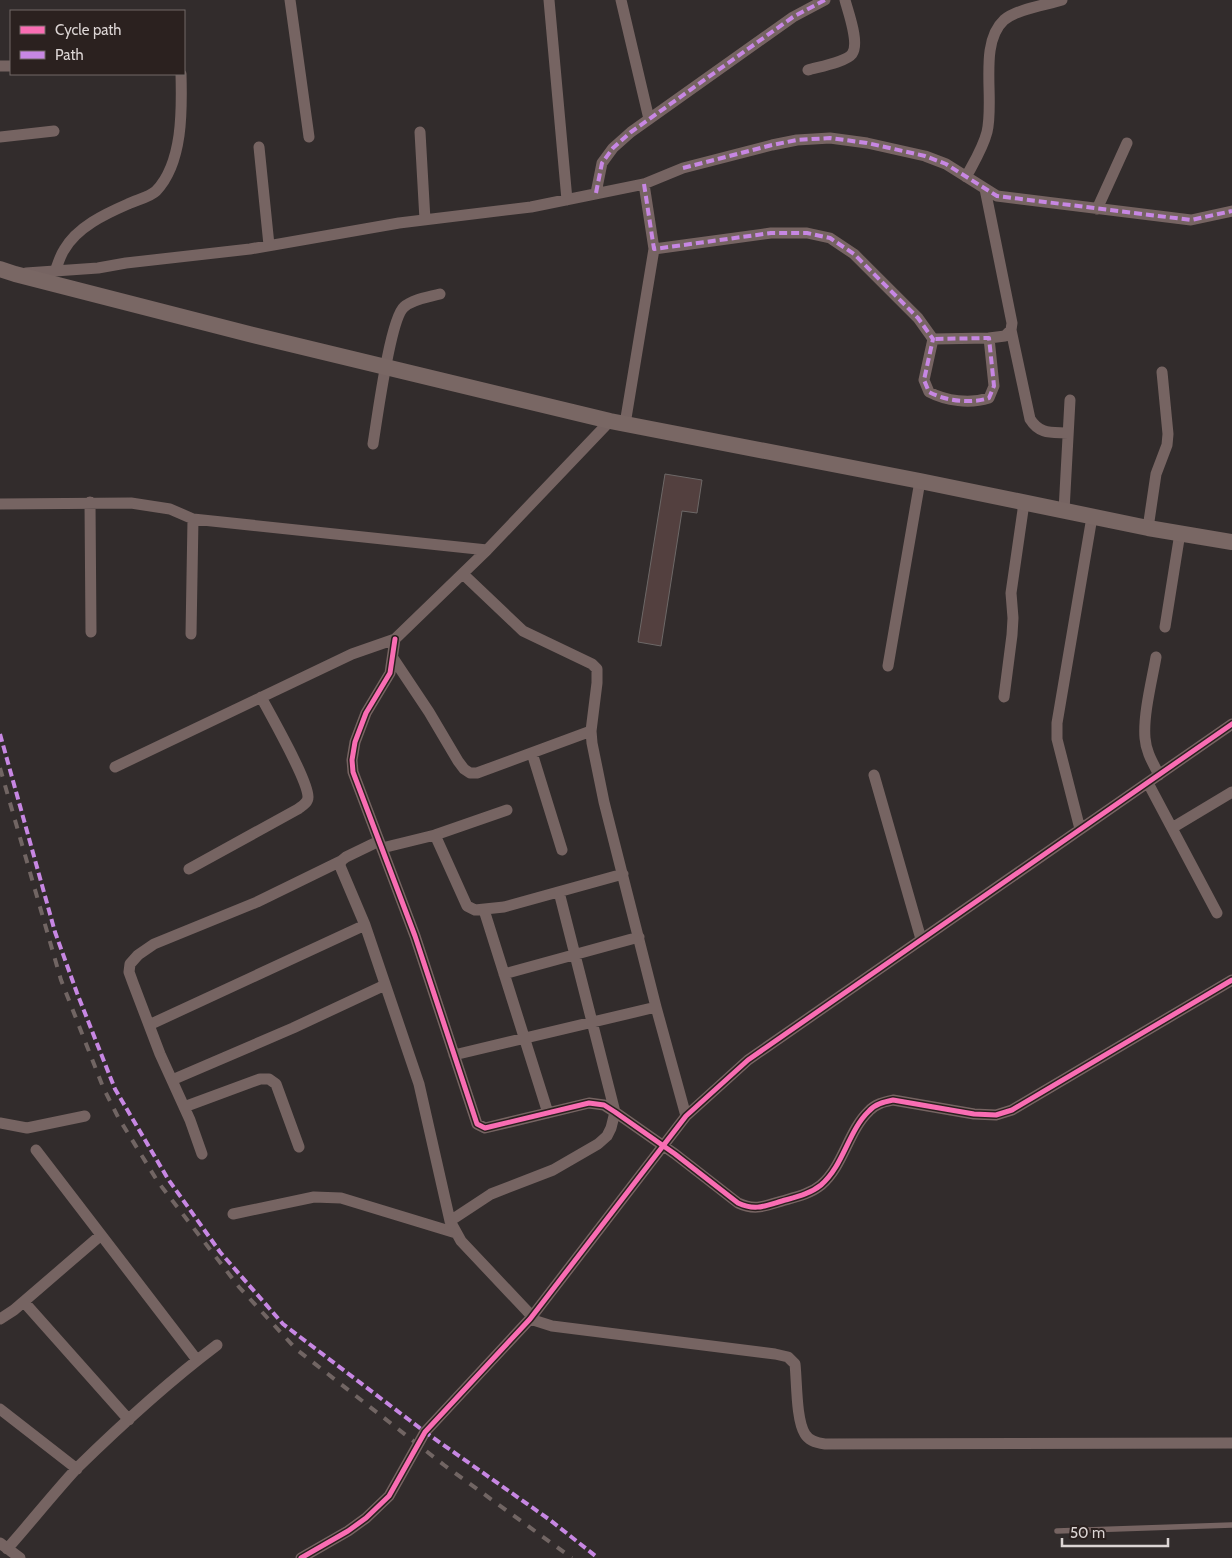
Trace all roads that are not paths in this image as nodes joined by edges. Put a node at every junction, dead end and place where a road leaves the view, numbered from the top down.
1 (290, 0) edge
2 (549, 0) edge
3 (621, 0) edge
4 (825, 0) edge
5 (845, 0) edge
6 (1062, 0) edge
7 (807, 4) edge
8 (808, 70) dead end
9 (181, 75) edge
10 (649, 120) junction
11 (54, 131) dead end
12 (420, 132) dead end
13 (0, 137) edge
14 (309, 137) dead end
15 (1126, 143) dead end
16 (259, 147) dead end
17 (966, 177) junction
18 (644, 184) junction
19 (985, 188) junction
20 (596, 194) junction
21 (567, 200) junction
22 (1097, 209) junction
23 (1232, 211) edge
24 (425, 220) junction
25 (269, 245) junction
26 (654, 249) junction
27 (7, 271) edge
28 (55, 271) junction
29 (440, 294) dead end
30 (1011, 330) junction
31 (990, 338) junction
32 (933, 339) junction
33 (385, 366) junction
34 (1162, 372) dead end
35 (1070, 400) dead end
36 (617, 422) junction
37 (1068, 434) junction
38 (373, 444) dead end
39 (920, 481) junction
40 (90, 502) junction
41 (1024, 502) junction
42 (0, 504) edge
43 (1064, 511) junction
44 (1092, 517) junction
45 (194, 519) junction
46 (1148, 528) junction
47 (1180, 533) junction
48 (1232, 542) edge
49 (487, 550) junction
50 (463, 574) junction
51 (1165, 627) dead end
52 (91, 632) dead end
53 (191, 634) dead end
54 (395, 639) junction
55 (1156, 656) dead end
56 (393, 658) junction
57 (888, 666) dead end
58 (261, 697) junction
59 (1004, 697) dead end
60 (1232, 724) edge
61 (591, 731) junction
62 (532, 753) junction
63 (115, 767) dead end
64 (874, 775) dead end
65 (1159, 775) junction
66 (1148, 783) junction
67 (1232, 792) edge
68 (507, 810) dead end
69 (1172, 828) junction
70 (1080, 829) junction
71 (436, 835) junction
72 (380, 844) junction
73 (562, 850) dead end
74 (341, 861) junction
75 (189, 869) dead end
76 (623, 874) junction
77 (559, 892) junction
78 (484, 910) junction
79 (1218, 913) dead end
80 (365, 926) junction
81 (639, 937) junction
82 (922, 939) junction
83 (575, 954) junction
84 (504, 974) junction
85 (1232, 980) edge
86 (385, 985) junction
87 (656, 1007) junction
88 (592, 1021) junction
89 (148, 1024) junction
90 (524, 1038) junction
91 (454, 1054) junction
92 (172, 1080) junction
93 (184, 1107) junction
94 (615, 1112) junction
95 (548, 1113) junction
96 (85, 1116) dead end
97 (686, 1116) junction
98 (0, 1123) edge
99 (663, 1146) junction
100 (299, 1147) dead end
101 (36, 1150) dead end
102 (202, 1154) dead end
103 (234, 1214) dead end
104 (450, 1221) junction
105 (456, 1233) junction
106 (102, 1235) junction
107 (24, 1302) junction
108 (532, 1318) junction
109 (0, 1319) edge
110 (217, 1345) dead end
111 (197, 1360) junction
112 (0, 1409) edge
113 (129, 1420) junction
114 (1232, 1443) edge
115 (77, 1469) junction
116 (1232, 1525) edge
117 (1057, 1531) dead end
118 (4, 1546) edge
119 (20, 1558) edge
120 (301, 1558) edge

1 - 14 street
2 - 21 street
3 - 10 street
4 - 7 street
5 - 8 street
6 - 17 street
7 - 10 street
9 - 28 street
10 - 20 street
11 - 13 street
12 - 24 street
15 - 22 street
16 - 25 street
17 - 18 street
17 - 19 street
18 - 20 street
18 - 26 street
19 - 22 street
19 - 30 street
20 - 21 street
21 - 24 street
22 - 23 street
24 - 25 street
25 - 28 street
26 - 32 street
26 - 36 street
27 - 28 street
27 - 33 street
29 - 33 street
30 - 31 street
30 - 37 street
31 - 32 street
31 - 32 street
33 - 36 street
33 - 38 street
34 - 46 street
35 - 37 street
36 - 39 street
36 - 49 street
37 - 43 street
39 - 41 street
39 - 57 street
40 - 42 street
40 - 45 street
40 - 52 street
41 - 43 street
41 - 59 street
43 - 44 street
44 - 46 street
44 - 70 street
45 - 49 street
45 - 53 street
46 - 47 street
47 - 48 street
47 - 51 street
49 - 50 street
50 - 54 street
50 - 61 street
54 - 56 street
54 - 58 street
55 - 65 street
56 - 62 street
56 - 72 street
58 - 63 street
58 - 75 street
60 - 65 street
61 - 62 street
61 - 76 street
62 - 73 street
64 - 82 street
65 - 66 street
66 - 69 street
66 - 70 street
67 - 69 street
68 - 71 street
69 - 79 street
70 - 82 street
71 - 72 street
71 - 78 street
72 - 74 street
72 - 91 street
74 - 80 street
74 - 89 street
76 - 77 street
76 - 81 street
77 - 78 street
77 - 83 street
78 - 84 street
80 - 86 street
80 - 89 street
81 - 83 street
81 - 87 street
82 - 97 street
83 - 84 street
83 - 88 street
84 - 90 street
85 - 99 street
86 - 92 street
86 - 104 street
87 - 88 street
87 - 97 street
88 - 90 street
88 - 94 street
89 - 92 street
90 - 91 street
90 - 95 street
91 - 95 street
92 - 93 street
93 - 100 street
93 - 102 street
94 - 95 street
94 - 99 street
94 - 104 street
96 - 98 street
97 - 99 street
99 - 108 street
101 - 106 street
103 - 105 street
104 - 105 street
105 - 108 street
106 - 107 street
106 - 111 street
107 - 109 street
107 - 113 street
108 - 114 street
108 - 120 street
110 - 111 street
111 - 113 street
112 - 115 street
113 - 115 street
115 - 118 street
116 - 117 lane
118 - 119 street

